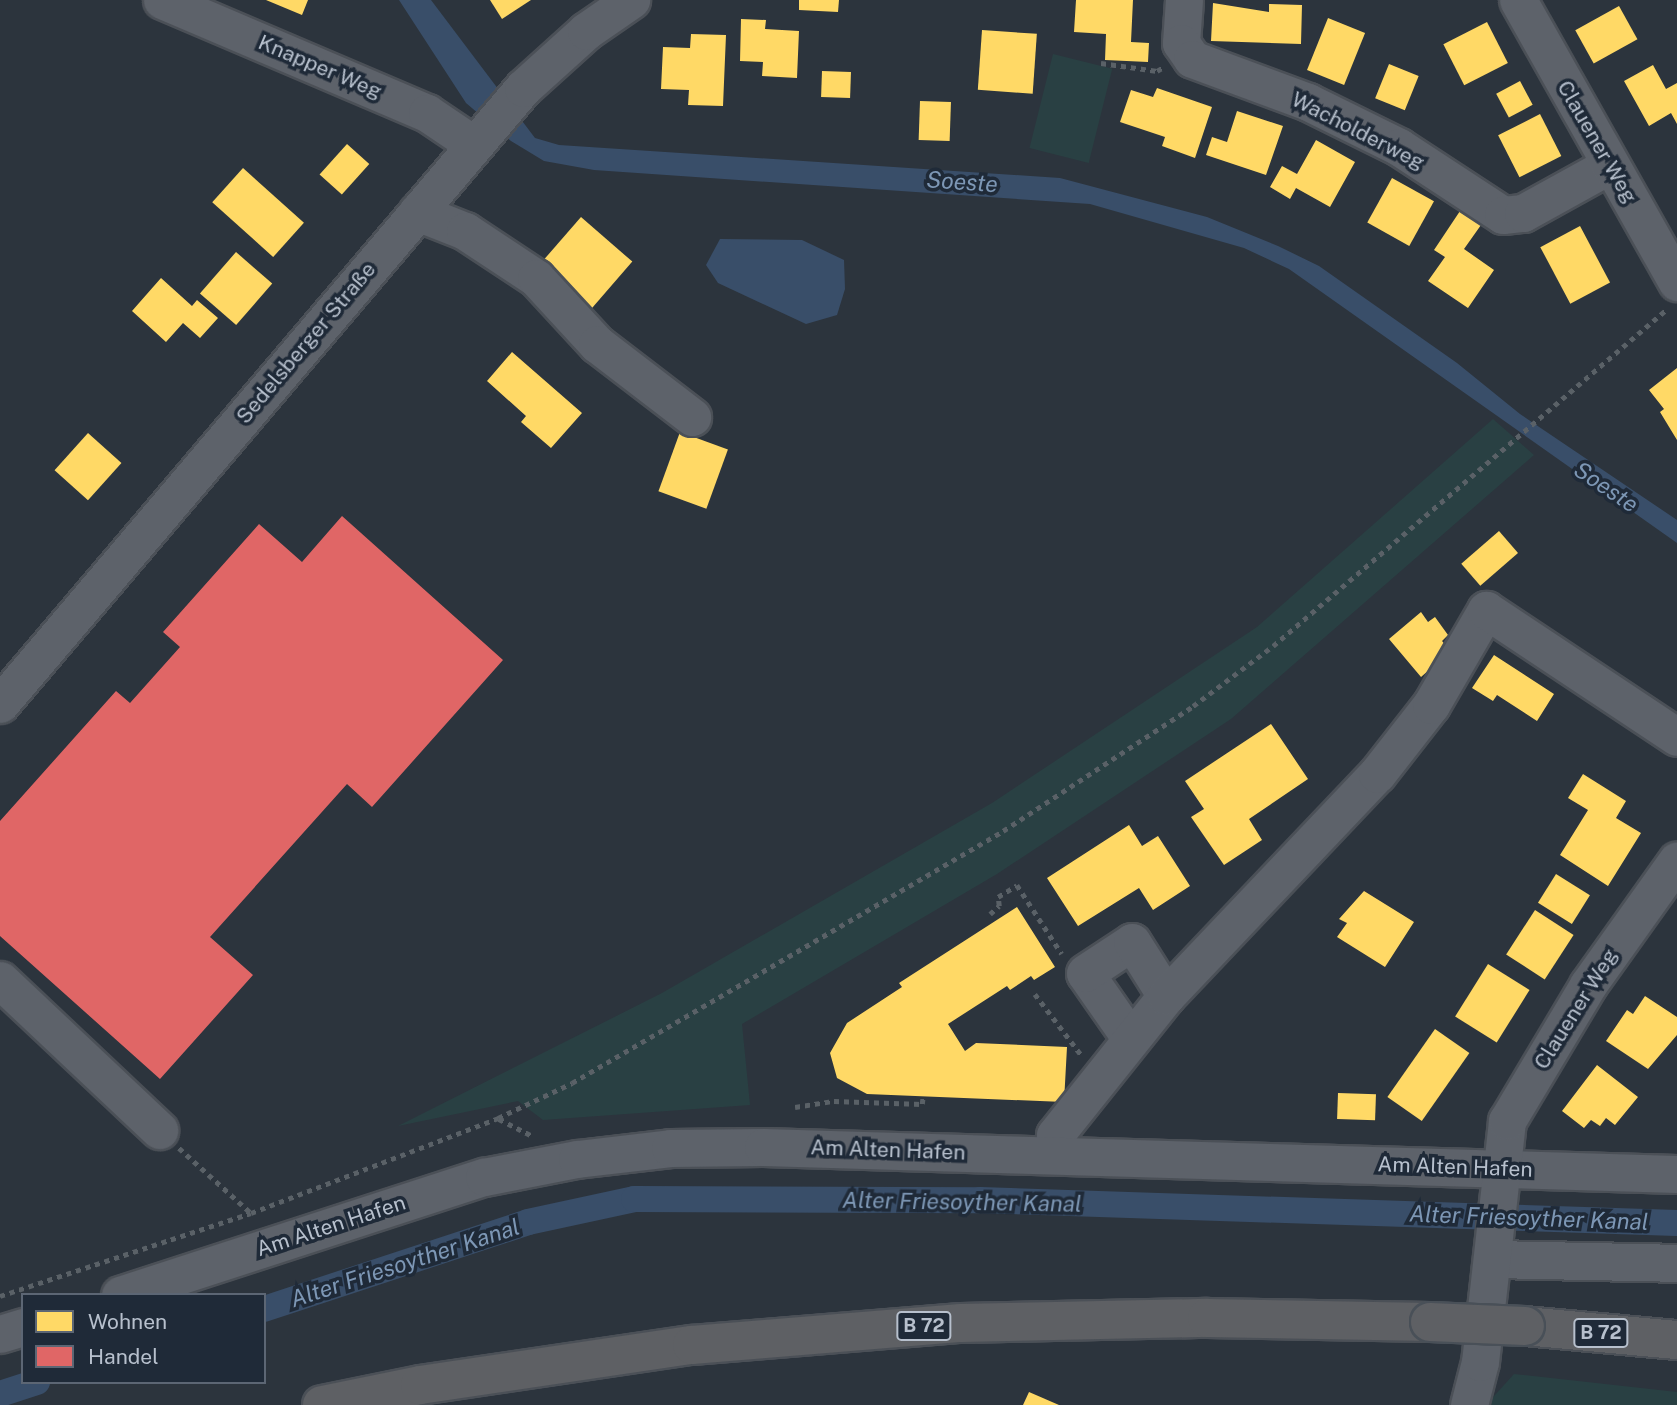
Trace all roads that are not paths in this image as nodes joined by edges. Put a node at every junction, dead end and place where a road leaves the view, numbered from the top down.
1 (162, 0) edge
2 (631, 0) edge
3 (1184, 0) edge
4 (1518, 0) edge
5 (478, 139) junction
6 (1610, 165) junction
7 (417, 212) junction
8 (1677, 282) edge
9 (692, 417) dead end
10 (0, 704) edge
11 (1677, 737) edge
12 (1677, 860) edge
13 (0, 981) edge
14 (1166, 996) junction
15 (1131, 1039) junction
16 (159, 1130) road end
17 (1053, 1155) junction
18 (1677, 1174) edge
19 (1496, 1215) junction
20 (1677, 1263) edge
21 (126, 1293) edge
22 (21, 1328) edge
23 (0, 1334) edge
24 (1677, 1340) edge
25 (322, 1405) edge
26 (1469, 1405) edge

1 - 5 street, Knapper Weg
2 - 5 street, Sedelsberger Straße
3 - 6 street, Wacholderweg
4 - 6 street, Clauener Weg
5 - 7 street, Sedelsberger Straße
6 - 8 street, Clauener Weg
7 - 9 street
7 - 10 street, Sedelsberger Straße
11 - 14 street
12 - 19 street, Clauener Weg
13 - 16 street
14 - 15 street
14 - 15 street
15 - 17 street
17 - 19 street, Am Alten Hafen
17 - 21 street, Am Alten Hafen
18 - 19 street, Am Alten Hafen
19 - 20 street
19 - 26 street, Clauener Weg
22 - 23 street
24 - 25 highway, B 72, bridge

